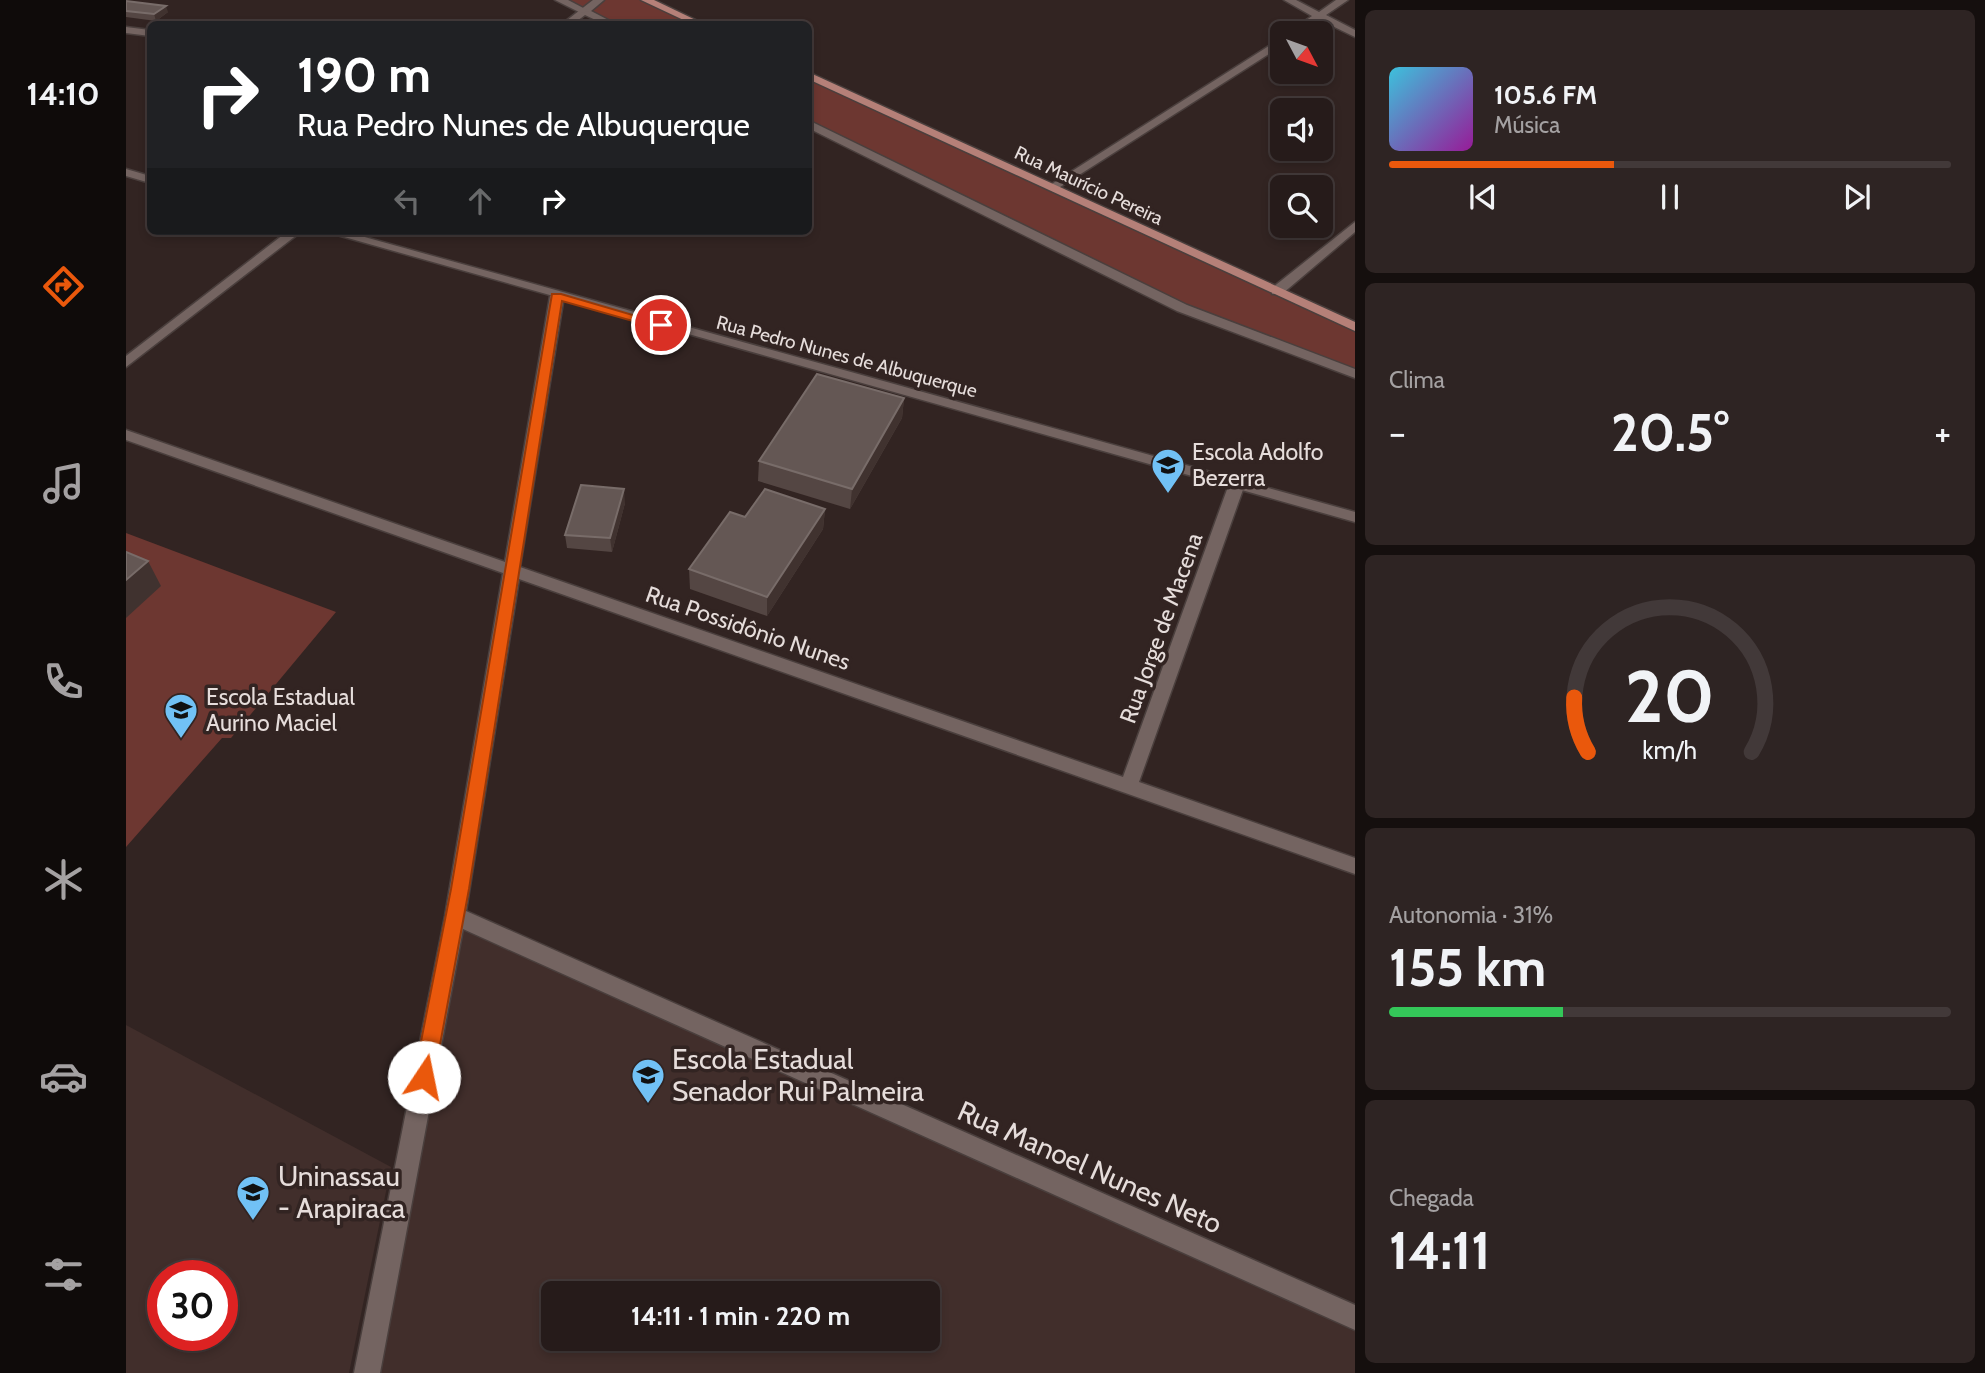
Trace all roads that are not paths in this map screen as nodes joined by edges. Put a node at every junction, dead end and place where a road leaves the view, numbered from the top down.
1 (560, 0) edge
2 (599, 0) edge
3 (646, 0) edge
4 (1289, 0) edge
5 (1343, 0) edge
6 (584, 11) junction
7 (1320, 16) junction
8 (571, 21) edge
9 (605, 21) edge
10 (692, 21) edge
11 (1312, 21) edge
12 (126, 30) edge
13 (147, 33) edge
14 (1355, 34) edge
15 (1270, 48) edge
16 (812, 77) edge
17 (812, 125) edge
18 (126, 172) edge
19 (147, 179) edge
20 (1053, 187) junction
21 (1355, 226) edge
22 (291, 235) edge
23 (343, 235) edge
24 (1277, 291) junction
25 (557, 296) junction
26 (1355, 327) edge
27 (126, 363) edge
28 (1355, 374) edge
29 (126, 435) edge
30 (1237, 484) junction
31 (1355, 517) edge
32 (513, 572) junction
33 (1128, 788) junction
34 (1355, 866) edge
35 (455, 916) junction
36 (1355, 1318) edge
37 (367, 1373) edge

1 - 6 street
2 - 6 street
3 - 10 main road
4 - 7 street
5 - 7 street
6 - 8 street
6 - 9 street
7 - 11 street
7 - 14 street
12 - 13 street
15 - 20 street
16 - 20 main road, Rua Maurício Pereira
17 - 28 street
18 - 19 street
20 - 24 main road, Rua Maurício Pereira
21 - 24 street
22 - 27 street
23 - 25 street, Rua Pedro Nunes de Albuquerque
24 - 26 main road, Rua Maurício Pereira
25 - 30 street, Rua Pedro Nunes de Albuquerque
25 - 32 street
29 - 32 street, Rua Possidônio Nunes
30 - 31 street, Rua Pedro Nunes de Albuquerque
30 - 33 street, Rua Jorge de Macena
32 - 33 street, Rua Possidônio Nunes
32 - 35 street
33 - 34 street, Rua Possidônio Nunes
35 - 36 street, Rua Manoel Nunes Neto
35 - 37 street

